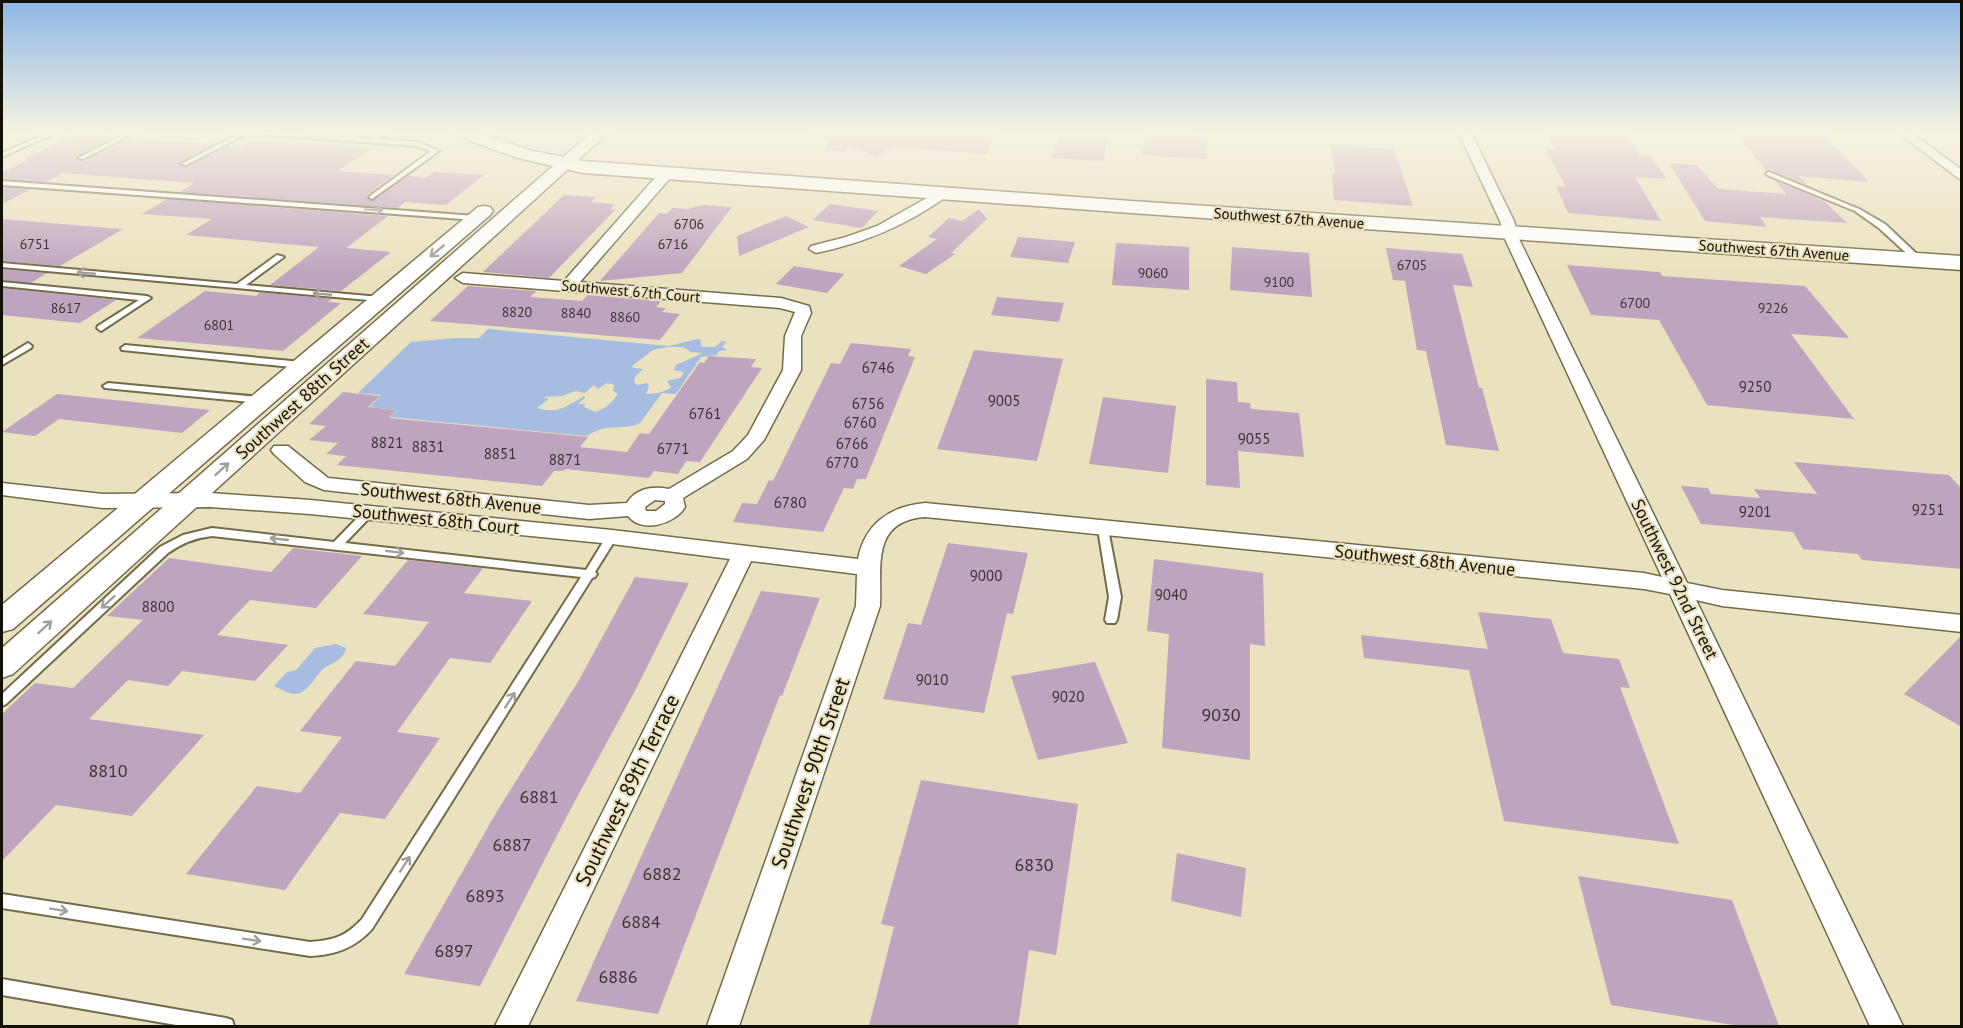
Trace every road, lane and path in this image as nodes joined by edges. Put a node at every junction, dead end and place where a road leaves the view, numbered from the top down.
1 (397, 179) edge
2 (526, 179) edge
3 (533, 179) edge
4 (672, 179) edge
5 (730, 179) edge
6 (1487, 179) edge
7 (1781, 179) edge
8 (2, 183) edge
9 (941, 194) junction
10 (372, 197) dead end
11 (476, 218) junction
12 (1510, 233) junction
13 (816, 249) dead end
14 (280, 257) dead end
15 (1919, 260) junction
16 (1962, 263) edge
17 (2, 265) edge
18 (463, 278) dead end
19 (2, 284) edge
20 (239, 286) junction
21 (568, 286) junction
22 (380, 299) junction
23 (407, 304) junction
24 (101, 328) dead end
25 (28, 346) dead end
26 (125, 348) dead end
27 (2, 362) edge
28 (302, 365) junction
29 (108, 386) dead end
30 (260, 400) junction
31 (281, 450) dead end
32 (2, 489) edge
33 (187, 500) junction
34 (142, 501) junction
35 (669, 506) junction
36 (368, 513) junction
37 (888, 520) joint
38 (1103, 529) junction
39 (612, 537) junction
40 (662, 543) junction
41 (337, 545) junction
42 (743, 554) junction
43 (869, 567) junction
44 (591, 574) junction
45 (1680, 589) junction
46 (1111, 620) dead end
47 (2, 621) edge
48 (1962, 624) edge
49 (2, 666) edge
50 (2, 701) edge
51 (2, 901) edge
52 (2, 987) edge
53 (226, 1026) edge
54 (511, 1026) edge
55 (723, 1026) edge
56 (1887, 1026) edge

1 - 10 lane
2 - 11 street, Southwest 88th Street
3 - 23 street, Southwest 88th Street
4 - 21 street
5 - 9 main road, Southwest 67th Avenue
6 - 12 street, Southwest 92nd Street
7 - 15 lane
8 -> 11 lane
9 - 12 main road, Southwest 67th Avenue
9 - 13 street
11 -> 22 street, Southwest 88th Street
12 - 15 main road, Southwest 67th Avenue
12 - 45 street, Southwest 92nd Street
14 - 20 lane
15 - 16 main road, Southwest 67th Avenue
20 -> 17 lane
18 - 21 street, Southwest 67th Court
19 - 24 lane
22 -> 20 lane
21 - 35 street, Southwest 67th Court
22 - 23 street
22 - 28 street, Southwest 88th Street
33 -> 23 street, Southwest 88th Street
25 - 27 lane
26 - 28 lane
28 - 30 street, Southwest 88th Street
29 - 30 lane
30 - 34 street, Southwest 88th Street
31 - 35 street, Southwest 68th Avenue
32 - 34 street, Southwest 68th Court
33 - 34 street, Southwest 68th Court
33 - 36 street, Southwest 68th Court
49 -> 33 street, Southwest 88th Street
34 - 47 street, Southwest 88th Street
35 - 40 street
36 - 39 street, Southwest 68th Court
36 - 41 lane
37 - 38 street, Southwest 68th Avenue
37 - 43 street, Southwest 90th Street
38 - 45 street, Southwest 68th Avenue
38 - 46 lane
39 - 40 street, Southwest 68th Court
39 - 44 lane
40 - 42 street, Southwest 68th Court
41 -> 44 lane
41 -> 50 lane
42 - 43 street, Southwest 68th Court
42 - 54 street, Southwest 89th Terrace
43 - 55 street, Southwest 90th Street
51 -> 44 lane
45 - 48 street, Southwest 68th Avenue
45 - 56 street, Southwest 92nd Street
52 - 53 lane

